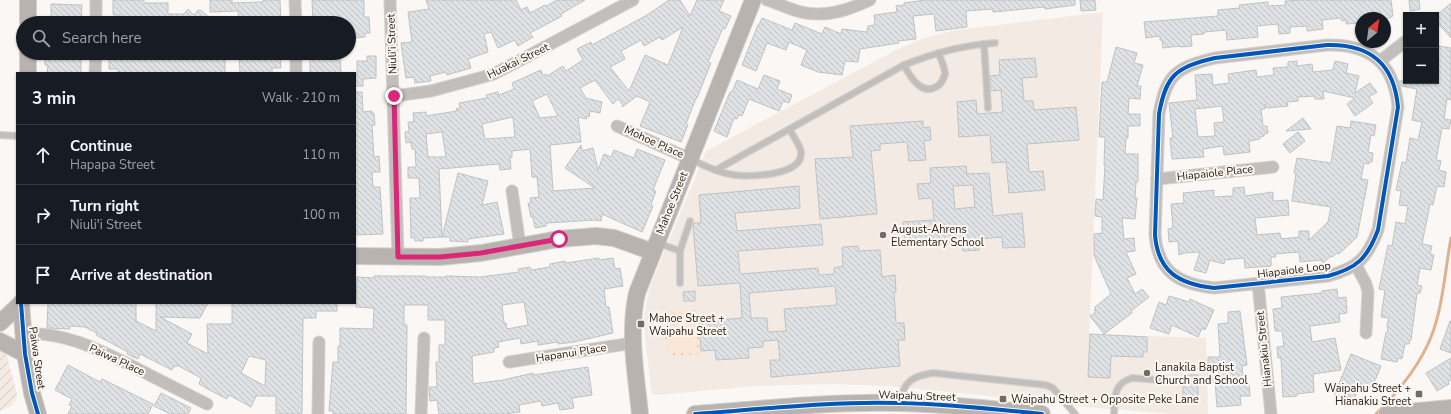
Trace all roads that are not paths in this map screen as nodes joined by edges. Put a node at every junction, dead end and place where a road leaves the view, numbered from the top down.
1 (28, 0) edge
2 (96, 0) edge
3 (295, 0) edge
4 (390, 0) edge
5 (633, 0) edge
6 (753, 0) edge
7 (768, 0) edge
8 (870, 0) edge
9 (28, 16) edge
10 (96, 16) edge
11 (296, 16) edge
12 (995, 43) dead end
13 (1403, 43) edge
14 (984, 44) junction
15 (938, 53) junction
16 (28, 60) edge
17 (96, 60) edge
18 (296, 60) edge
19 (1380, 61) junction
20 (904, 65) junction
21 (28, 72) edge
22 (95, 72) edge
23 (296, 72) edge
24 (394, 96) junction
25 (988, 108) dead end
26 (617, 126) dead end
27 (790, 130) junction
28 (0, 135) edge
29 (16, 136) edge
30 (690, 159) junction
31 (1273, 168) dead end
32 (716, 170) junction
33 (1157, 179) junction
34 (512, 191) dead end
35 (690, 221) dead end
36 (520, 246) junction
37 (654, 247) junction
38 (680, 251) junction
39 (356, 256) edge
40 (398, 257) junction
41 (1356, 265) junction
42 (680, 282) dead end
43 (1258, 283) junction
44 (20, 304) edge
45 (21, 304) edge
46 (0, 323) edge
47 (1366, 333) dead end
48 (23, 334) junction
49 (424, 338) dead end
50 (0, 341) edge
51 (319, 342) dead end
52 (633, 343) junction
53 (25, 354) junction
54 (509, 362) dead end
55 (1172, 381) dead end
56 (899, 403) junction
57 (207, 404) dead end
58 (1451, 408) edge
59 (36, 413) edge
60 (1392, 413) edge
61 (318, 414) edge
62 (421, 414) edge
63 (640, 414) edge
64 (695, 414) edge
65 (1042, 414) edge
66 (1075, 414) edge
67 (1114, 414) edge
68 (1271, 414) edge

1 - 9 street
2 - 10 street
3 - 11 street
4 - 24 street, Niuli'i Street
5 - 24 street, Huakai Street
6 - 30 street, Mahoe Street
7 - 8 street
12 - 14 lane
13 - 19 street
14 - 15 lane
14 - 25 lane
15 - 20 lane
15 - 20 lane
16 - 21 street
17 - 22 street
18 - 23 street
19 - 33 street, Hiapaiole Loop
19 - 41 street, Hiapaiole Loop
20 - 27 lane
24 - 40 street, Niuli'i Street
26 - 30 street, Mohoe Place
27 - 32 lane
27 - 32 lane
28 - 29 lane
30 - 32 lane
30 - 37 street, Mahoe Street
31 - 33 street, Hiapaiole Place
33 - 43 street, Hiapaiole Loop
34 - 36 street
35 - 38 lane
36 - 37 street
36 - 40 street
37 - 38 lane
37 - 52 street, Mahoe Street
38 - 42 lane
39 - 40 street
41 - 43 street, Hiapaiole Loop
41 - 47 street
43 - 68 street, Hianakiu Street
44 - 46 street
45 - 48 street, Paiwa Street
48 - 53 street, Paiwa Street
48 - 57 street, Paiwa Place
49 - 62 street
50 - 53 street
51 - 61 street
52 - 54 street, Hapanui Place
52 - 63 street, Mahoe Street
53 - 59 street, Paiwa Street
55 - 67 lane
56 - 64 street, Waipahu Street
56 - 65 street, Waipahu Street
56 - 66 lane
58 - 60 street

